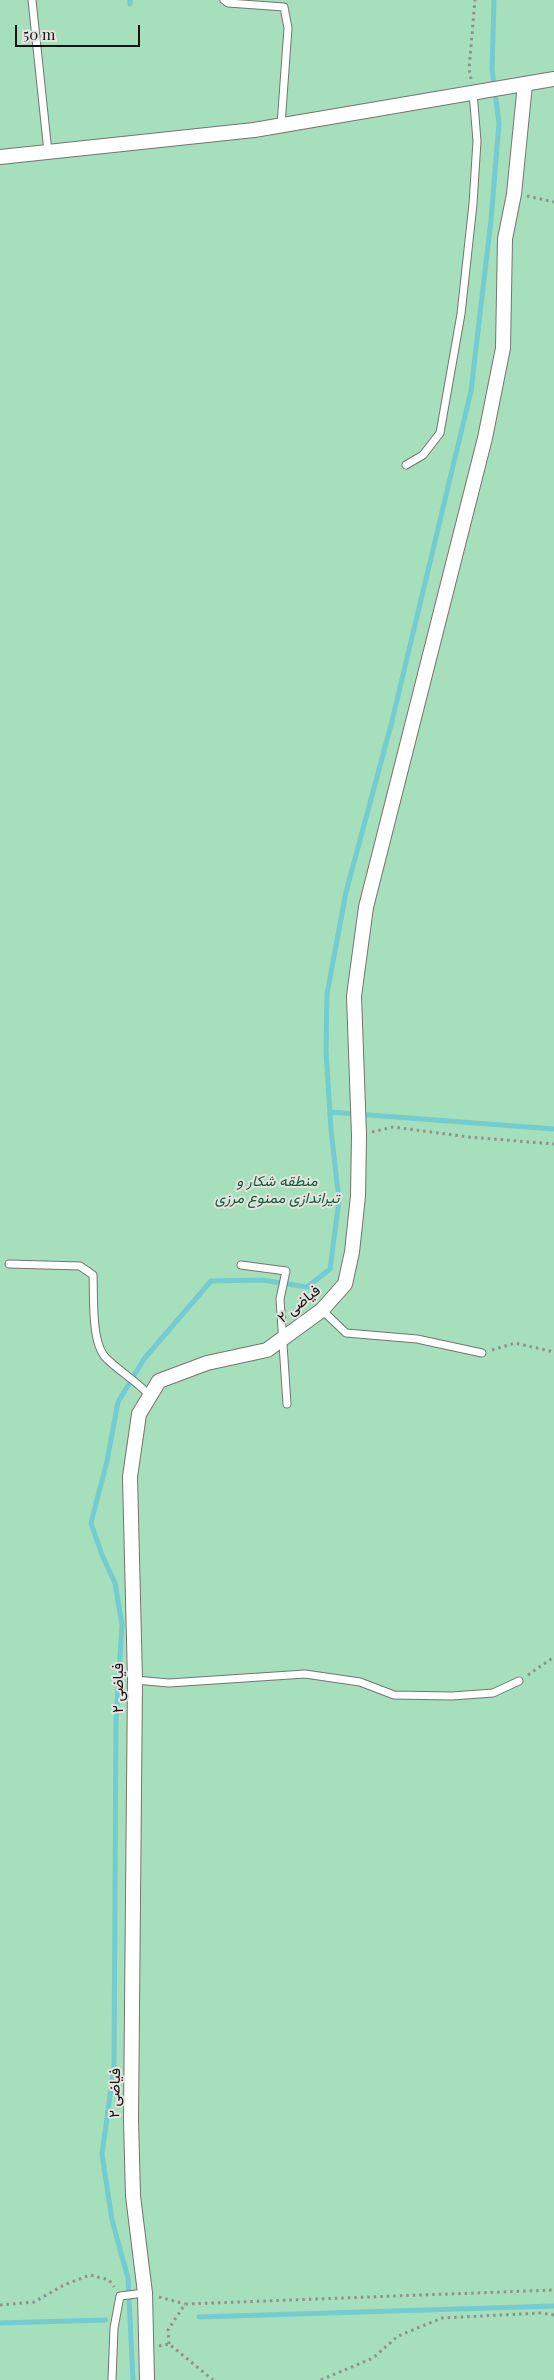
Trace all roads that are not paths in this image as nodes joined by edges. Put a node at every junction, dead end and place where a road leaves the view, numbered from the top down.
1 (32, 0) edge
2 (224, 0) edge
3 (554, 79) edge
4 (521, 84) junction
5 (478, 91) junction
6 (281, 125) junction
7 (48, 152) junction
8 (0, 156) edge
9 (406, 465) dead end
10 (9, 1264) dead end
11 (240, 1265) dead end
12 (322, 1310) junction
13 (283, 1338) junction
14 (482, 1353) road end
15 (150, 1397) junction
16 (287, 1404) dead end
17 (135, 1680) junction
18 (519, 1681) road end
19 (141, 2294) junction
20 (112, 2380) edge
21 (147, 2380) edge

1 - 7 lane
2 - 6 lane
3 - 4 street
4 - 5 street
4 - 12 street, فیاضی ۲
5 - 6 street
5 - 9 lane
6 - 7 street
7 - 8 street
10 - 15 lane
11 - 13 lane
12 - 13 street, فیاضی ۲
12 - 14 lane
13 - 15 street, فیاضی ۲
13 - 16 lane
15 - 17 street, فیاضی ۲
17 - 18 lane
17 - 19 street, فیاضی ۲
19 - 20 lane
19 - 21 street, فیاضی ۲

